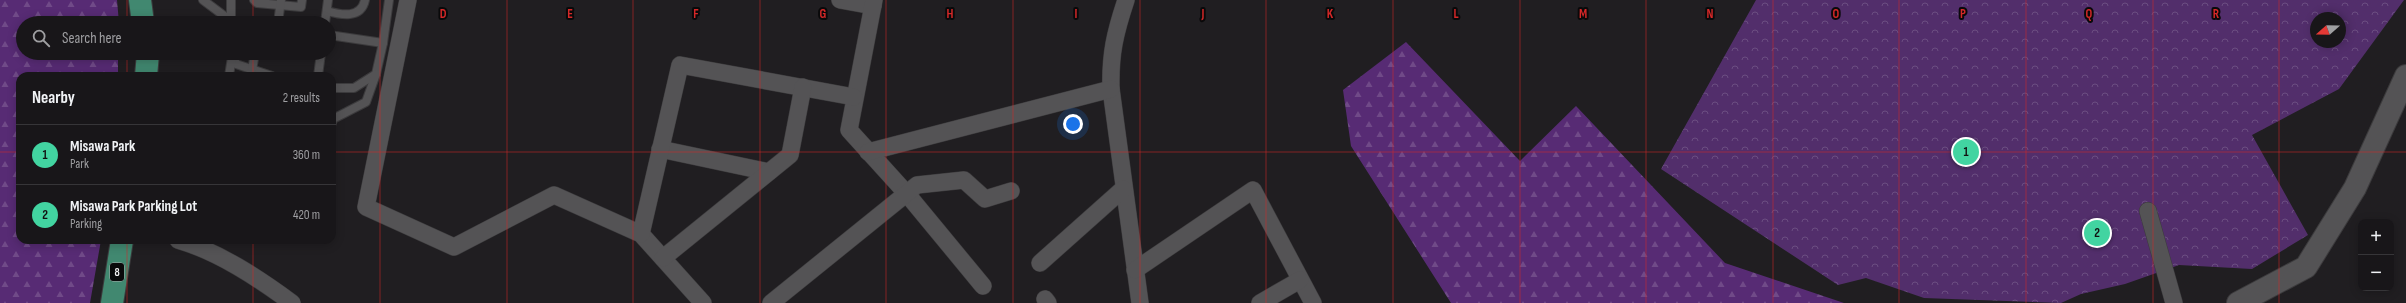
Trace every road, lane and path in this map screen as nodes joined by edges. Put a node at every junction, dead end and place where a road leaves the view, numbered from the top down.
1 (140, 0) edge
2 (203, 0) edge
3 (231, 0) edge
4 (254, 0) edge
5 (302, 0) edge
6 (328, 0) edge
7 (365, 0) edge
8 (389, 0) edge
9 (408, 0) edge
10 (840, 0) edge
11 (1126, 0) edge
12 (281, 3) edge
13 (874, 3) edge
14 (327, 11) junction
15 (142, 16) edge
16 (223, 16) edge
17 (231, 16) edge
18 (279, 16) edge
19 (326, 16) edge
20 (336, 36) edge
21 (383, 43) junction
22 (147, 60) edge
23 (231, 60) edge
24 (234, 60) edge
25 (254, 60) edge
26 (320, 60) edge
27 (252, 70) junction
28 (146, 72) edge
29 (230, 72) edge
30 (259, 72) edge
31 (319, 72) edge
32 (376, 74) junction
33 (2406, 76) edge
34 (803, 87) junction
35 (336, 88) edge
36 (1111, 89) junction
37 (854, 97) junction
38 (336, 117) edge
39 (660, 149) junction
40 (868, 152) junction
41 (769, 172) junction
42 (1123, 189) junction
43 (1011, 191) dead end
44 (907, 194) junction
45 (2148, 210) dead end
46 (641, 234) junction
47 (121, 244) edge
48 (192, 244) edge
49 (662, 258) junction
50 (1040, 263) dead end
51 (1135, 270) junction
52 (1300, 280) junction
53 (983, 286) dead end
54 (112, 303) edge
55 (292, 303) edge
56 (703, 303) edge
57 (771, 303) edge
58 (1140, 303) edge
59 (1260, 303) edge
60 (1313, 303) edge
61 (2174, 303) edge
62 (2238, 303) edge

1 - 15 main road
2 - 16 lane
3 - 17 lane
4 - 12 lane
5 - 12 lane
6 - 14 lane
7 - 14 lane
8 - 21 lane
9 - 46 street
10 - 13 street
11 - 36 street
12 - 18 lane
13 - 37 street
14 - 19 lane
20 - 21 lane
21 - 32 lane
22 - 28 main road
23 - 29 lane
24 - 27 lane
25 - 27 lane
26 - 31 lane
27 - 30 lane
32 - 35 lane
32 - 38 lane
33 - 62 street
34 - 37 street
34 - 39 street
34 - 41 street
36 - 40 street
36 - 42 street
37 - 40 street
39 - 41 street
39 - 46 street
40 - 44 street
41 - 49 street
42 - 50 street
42 - 51 street
43 - 44 street
44 - 53 street
44 - 57 street
45 - 61 street
46 - 49 street
47 - 54 main road, 8
48 - 55 street
49 - 56 street
51 - 52 street
51 - 58 street
52 - 59 street
52 - 60 street

